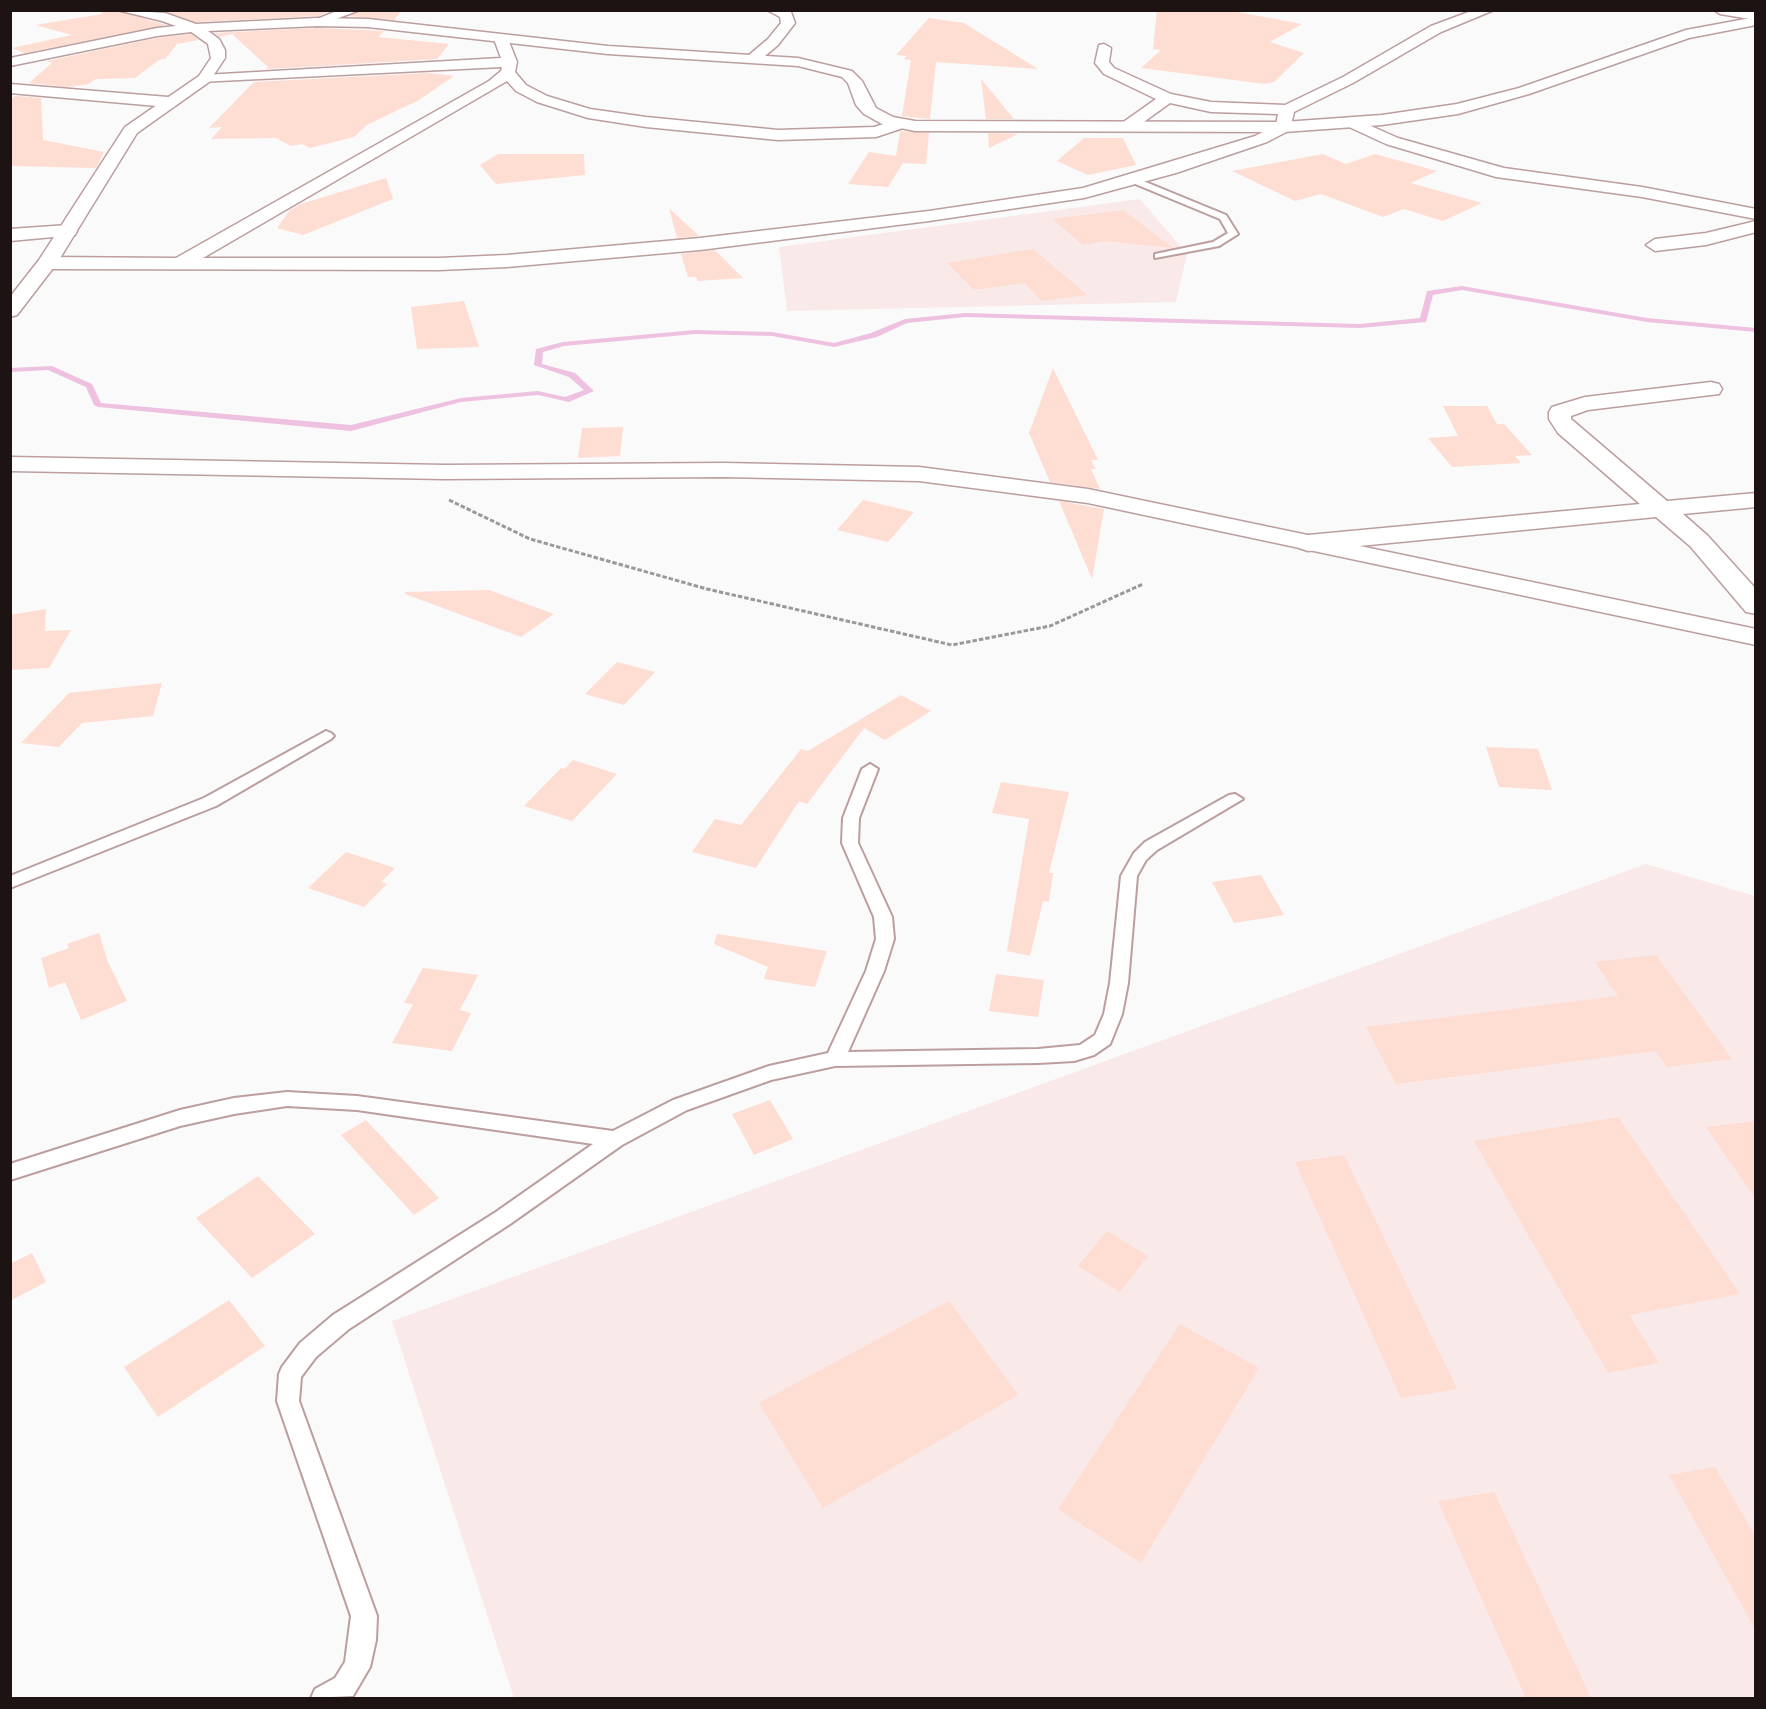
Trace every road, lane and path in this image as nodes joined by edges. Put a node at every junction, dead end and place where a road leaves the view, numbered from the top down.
1 (123, 10) edge
2 (354, 10) edge
3 (773, 10) edge
4 (1488, 10) edge
5 (1720, 10) edge
6 (1755, 16) edge
7 (1755, 21) edge
8 (317, 22) junction
9 (195, 28) junction
10 (501, 39) junction
11 (1104, 48) dead end
12 (753, 58) junction
13 (10, 62) edge
14 (509, 68) junction
15 (204, 80) junction
16 (10, 88) edge
17 (1167, 98) junction
18 (168, 102) junction
19 (1285, 118) junction
20 (1353, 123) junction
21 (900, 124) junction
22 (1128, 126) junction
23 (1131, 179) junction
24 (1755, 214) edge
25 (1755, 226) edge
26 (68, 231) junction
27 (10, 236) edge
28 (1655, 245) dead end
29 (1158, 256) dead end
30 (47, 263) junction
31 (180, 263) junction
32 (10, 310) edge
33 (1711, 389) dead end
34 (10, 464) edge
35 (445, 472) junction
36 (1755, 500) edge
37 (1663, 509) junction
38 (1308, 543) junction
39 (1143, 584) dead end
40 (1755, 606) edge
41 (1755, 638) edge
42 (326, 736) dead end
43 (870, 769) dead end
44 (1234, 800) dead end
45 (10, 883) edge
46 (836, 1059) junction
47 (615, 1139) junction
48 (10, 1172) edge
49 (324, 1698) edge

1 - 9 street
2 - 8 street
3 - 12 street
4 - 19 street
5 - 6 street
7 - 20 street
8 - 9 street
8 - 10 street
9 - 13 street
9 - 15 street
10 - 12 street
10 - 14 street
11 - 17 street
12 - 21 street
14 - 15 street
14 - 21 street
14 - 31 street
15 - 18 street
16 - 18 street
17 - 19 street
17 - 22 street
18 - 26 street
19 - 20 street
19 - 22 street
19 - 23 street
20 - 24 street
21 - 22 street
23 - 29 lane
23 - 31 street
25 - 28 street
26 - 27 street
26 - 30 street
30 - 31 street
30 - 32 street
33 - 37 street
34 - 35 street
35 - 38 street
35 - 39 path
36 - 37 street
37 - 38 street
37 - 40 street
38 - 41 street
42 - 45 lane
43 - 46 lane
44 - 46 lane
46 - 47 lane
47 - 48 lane
47 - 49 lane

